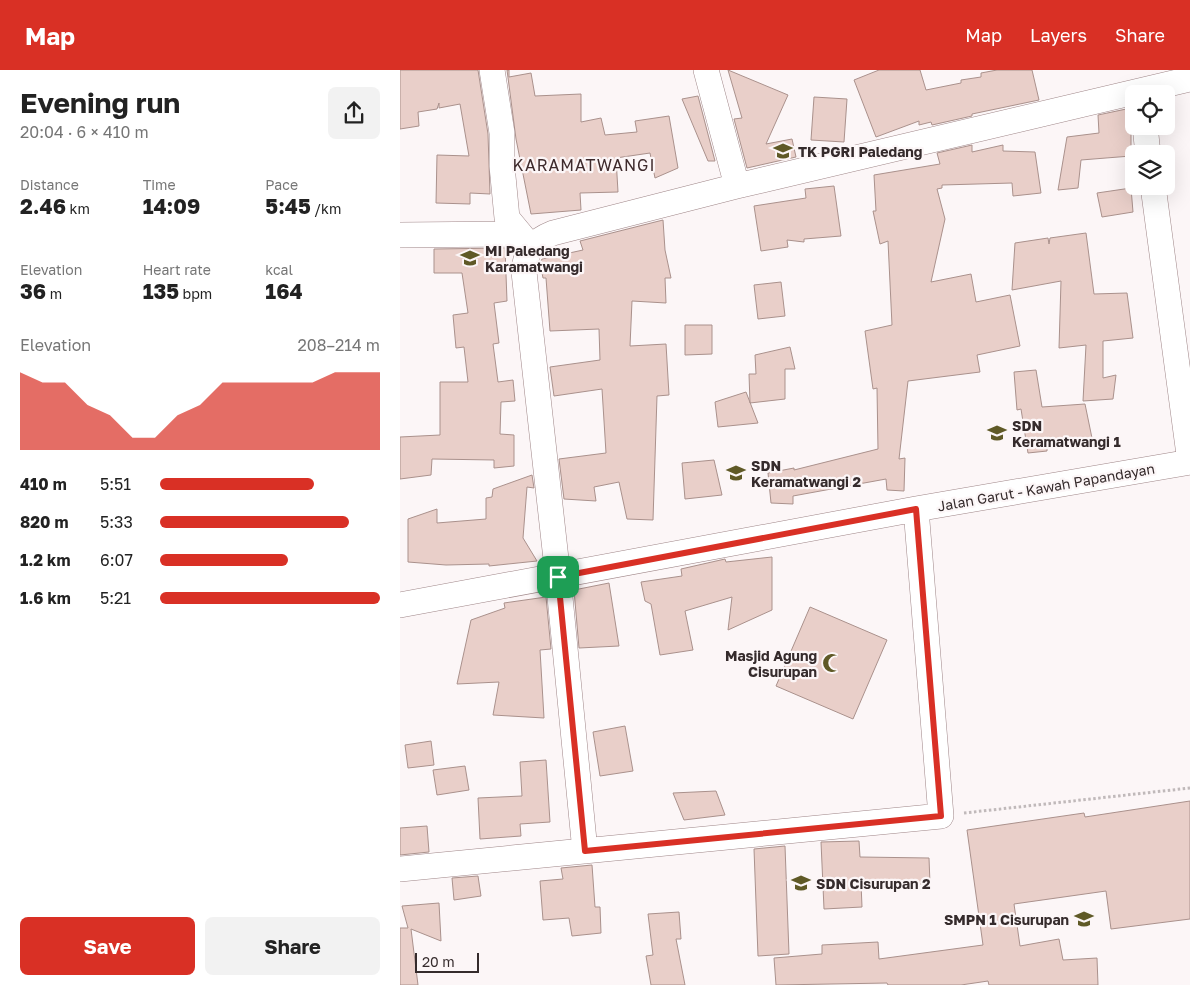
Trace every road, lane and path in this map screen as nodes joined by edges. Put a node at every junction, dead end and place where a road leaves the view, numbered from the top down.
1 (492, 70) edge
2 (706, 70) edge
3 (1190, 79) edge
4 (1139, 85) edge
5 (1125, 89) edge
6 (737, 186) junction
7 (1154, 195) edge
8 (400, 235) edge
9 (525, 240) junction
10 (1190, 462) edge
11 (916, 509) junction
12 (558, 577) junction
13 (400, 605) edge
14 (1190, 788) edge
15 (941, 816) junction
16 (585, 851) junction
17 (400, 869) edge

1 - 9 street
2 - 6 street
3 - 4 street
5 - 6 street
6 - 9 street
7 - 10 street
8 - 9 street
9 - 12 street
10 - 11 street, Jalan Garut - Kawah Papandayan
11 - 12 street, Jalan Garut - Kawah Papandayan
11 - 15 street
12 - 13 street, Jalan Garut - Kawah Papandayan
12 - 16 street
14 - 15 path
15 - 16 street
16 - 17 street

